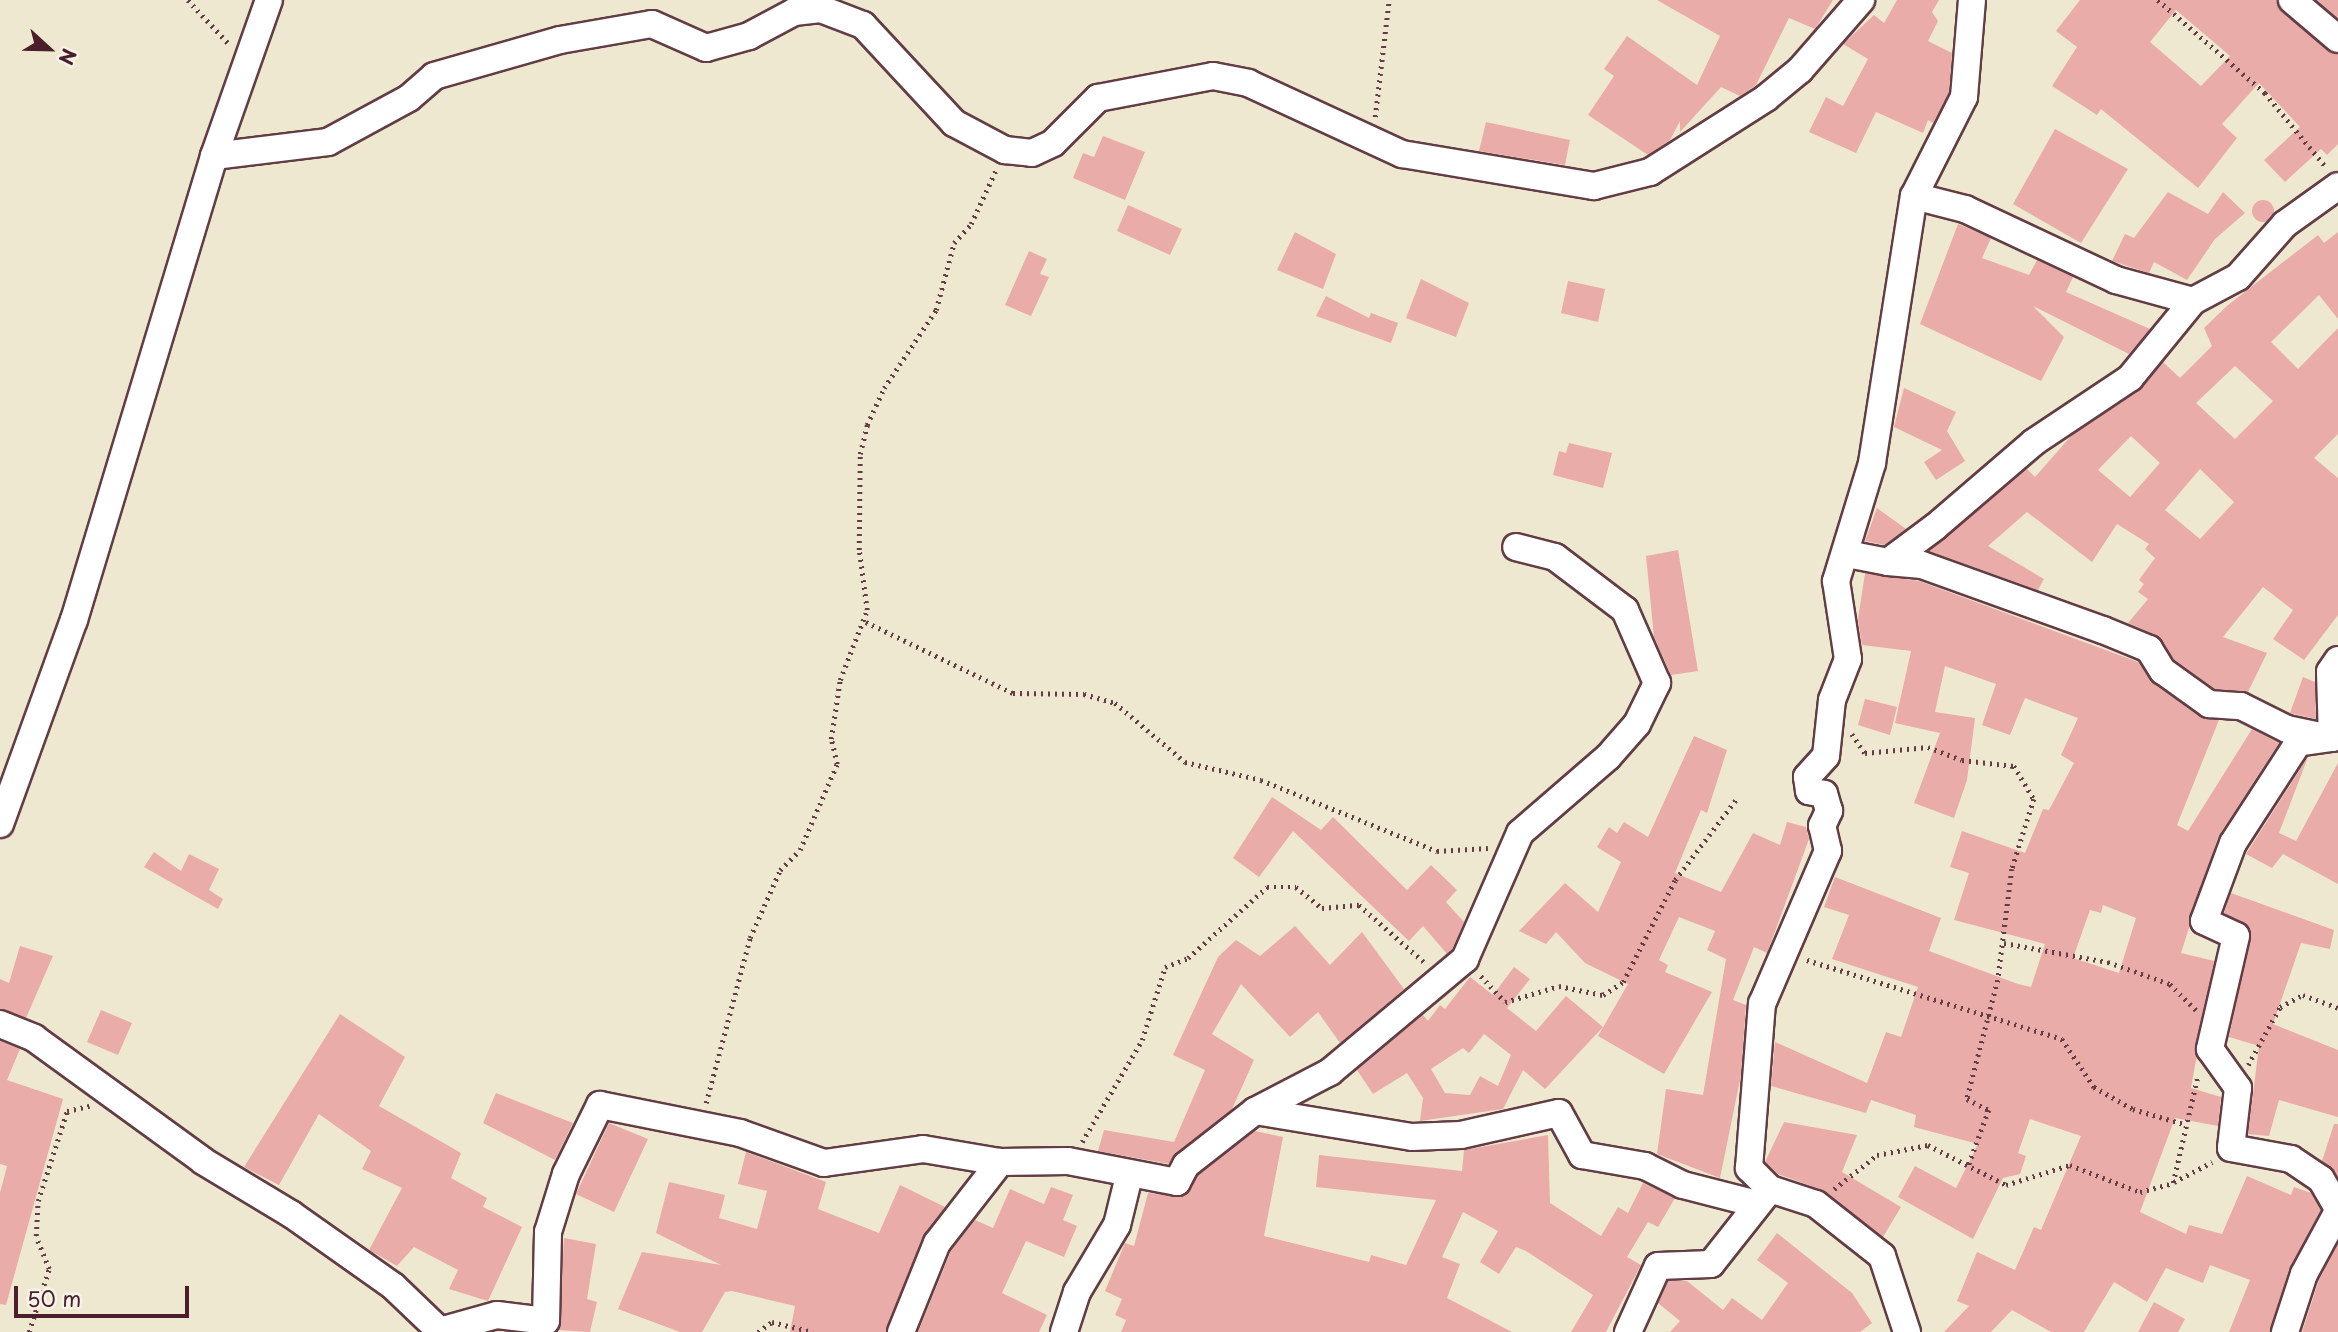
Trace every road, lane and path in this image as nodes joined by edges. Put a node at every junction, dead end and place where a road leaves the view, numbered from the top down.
1 (188, 0) edge
2 (269, 0) edge
3 (1389, 0) edge
4 (1861, 0) edge
5 (1972, 0) edge
6 (2158, 0) edge
7 (2292, 0) edge
8 (2338, 39) edge
9 (246, 63) junction
10 (1372, 139) junction
11 (1005, 150) junction
12 (214, 156) junction
13 (2334, 179) edge
14 (1914, 196) junction
15 (2193, 301) junction
16 (1516, 547) dead end
17 (1847, 554) junction
18 (1888, 562) junction
19 (866, 621) junction
20 (2338, 660) edge
21 (1832, 700) junction
22 (2335, 740) edge
23 (1738, 796) dead end
24 (0, 824) edge
25 (1520, 833) junction
26 (2004, 943) junction
27 (1465, 959) junction
28 (1780, 961) junction
29 (1437, 984) junction
30 (2338, 1008) edge
31 (1986, 1015) junction
32 (2213, 1019) junction
33 (0, 1024) edge
34 (2210, 1049) junction
35 (2238, 1088) junction
36 (119, 1099) junction
37 (1255, 1111) junction
38 (697, 1124) junction
39 (2187, 1125) junction
40 (2231, 1148) junction
41 (1000, 1162) junction
42 (1073, 1163) junction
43 (1968, 1167) junction
44 (1129, 1176) junction
45 (2173, 1182) junction
46 (1763, 1197) junction
47 (1816, 1204) junction
48 (2338, 1210) edge
49 (437, 1330) edge
50 (29, 1332) edge
51 (758, 1332) edge
52 (813, 1332) edge
53 (901, 1332) edge
54 (1064, 1332) edge
55 (1628, 1332) edge
56 (1907, 1332) edge
57 (2285, 1332) edge

1 - 9 path
2 - 9 street
3 - 10 path
4 - 10 street
5 - 14 street
6 - 13 path
7 - 8 street
9 - 12 street
10 - 11 street
11 - 12 street
11 - 19 path
12 - 24 street
13 - 15 street
14 - 15 street
14 - 17 street
15 - 18 street
16 - 25 street
17 - 18 street
17 - 21 street
18 - 22 street
19 - 25 path
19 - 38 path
20 - 22 street
21 - 26 path
21 - 28 street
22 - 32 street
23 - 27 path
25 - 27 street
26 - 31 path
26 - 32 path
27 - 29 street
28 - 31 path
28 - 46 street
29 - 37 street
29 - 42 path
30 - 35 path
31 - 39 path
31 - 43 path
32 - 34 street
33 - 36 street
34 - 35 street
34 - 39 path
35 - 40 street
36 - 49 street
36 - 50 path
37 - 44 street
37 - 46 street
38 - 41 street
38 - 49 street
39 - 45 path
40 - 45 path
40 - 48 street
41 - 42 street
41 - 53 street
42 - 44 street
43 - 45 path
43 - 47 path
44 - 54 street
46 - 47 street
46 - 55 street
47 - 56 street
48 - 57 street
51 - 52 path

